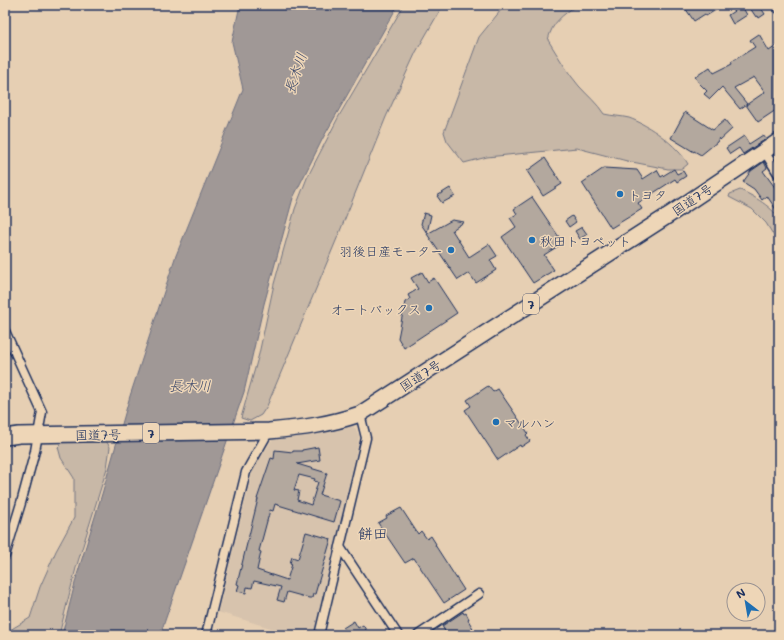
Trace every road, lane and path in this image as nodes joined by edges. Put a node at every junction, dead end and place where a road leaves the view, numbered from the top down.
1 (778, 5) edge
2 (779, 9) edge
3 (779, 141) edge
4 (764, 151) junction
5 (779, 175) edge
6 (5, 331) edge
7 (360, 414) junction
8 (264, 431) junction
9 (41, 435) junction
10 (5, 437) edge
11 (340, 547) junction
12 (5, 556) edge
13 (479, 594) dead end
14 (206, 635) edge
15 (319, 635) edge
16 (398, 635) edge
17 (418, 635) edge

1 - 2 street
3 - 4 highway, 国道7号 / 7
4 - 5 street
4 - 7 highway, 国道7号 / 7
6 - 9 street
7 - 8 highway, 国道7号 / 7
7 - 11 street
8 - 9 highway, 国道7号 / 7
8 - 14 street
9 - 10 highway, 国道7号 / 7
9 - 12 street
11 - 15 street
11 - 16 street
13 - 17 street

